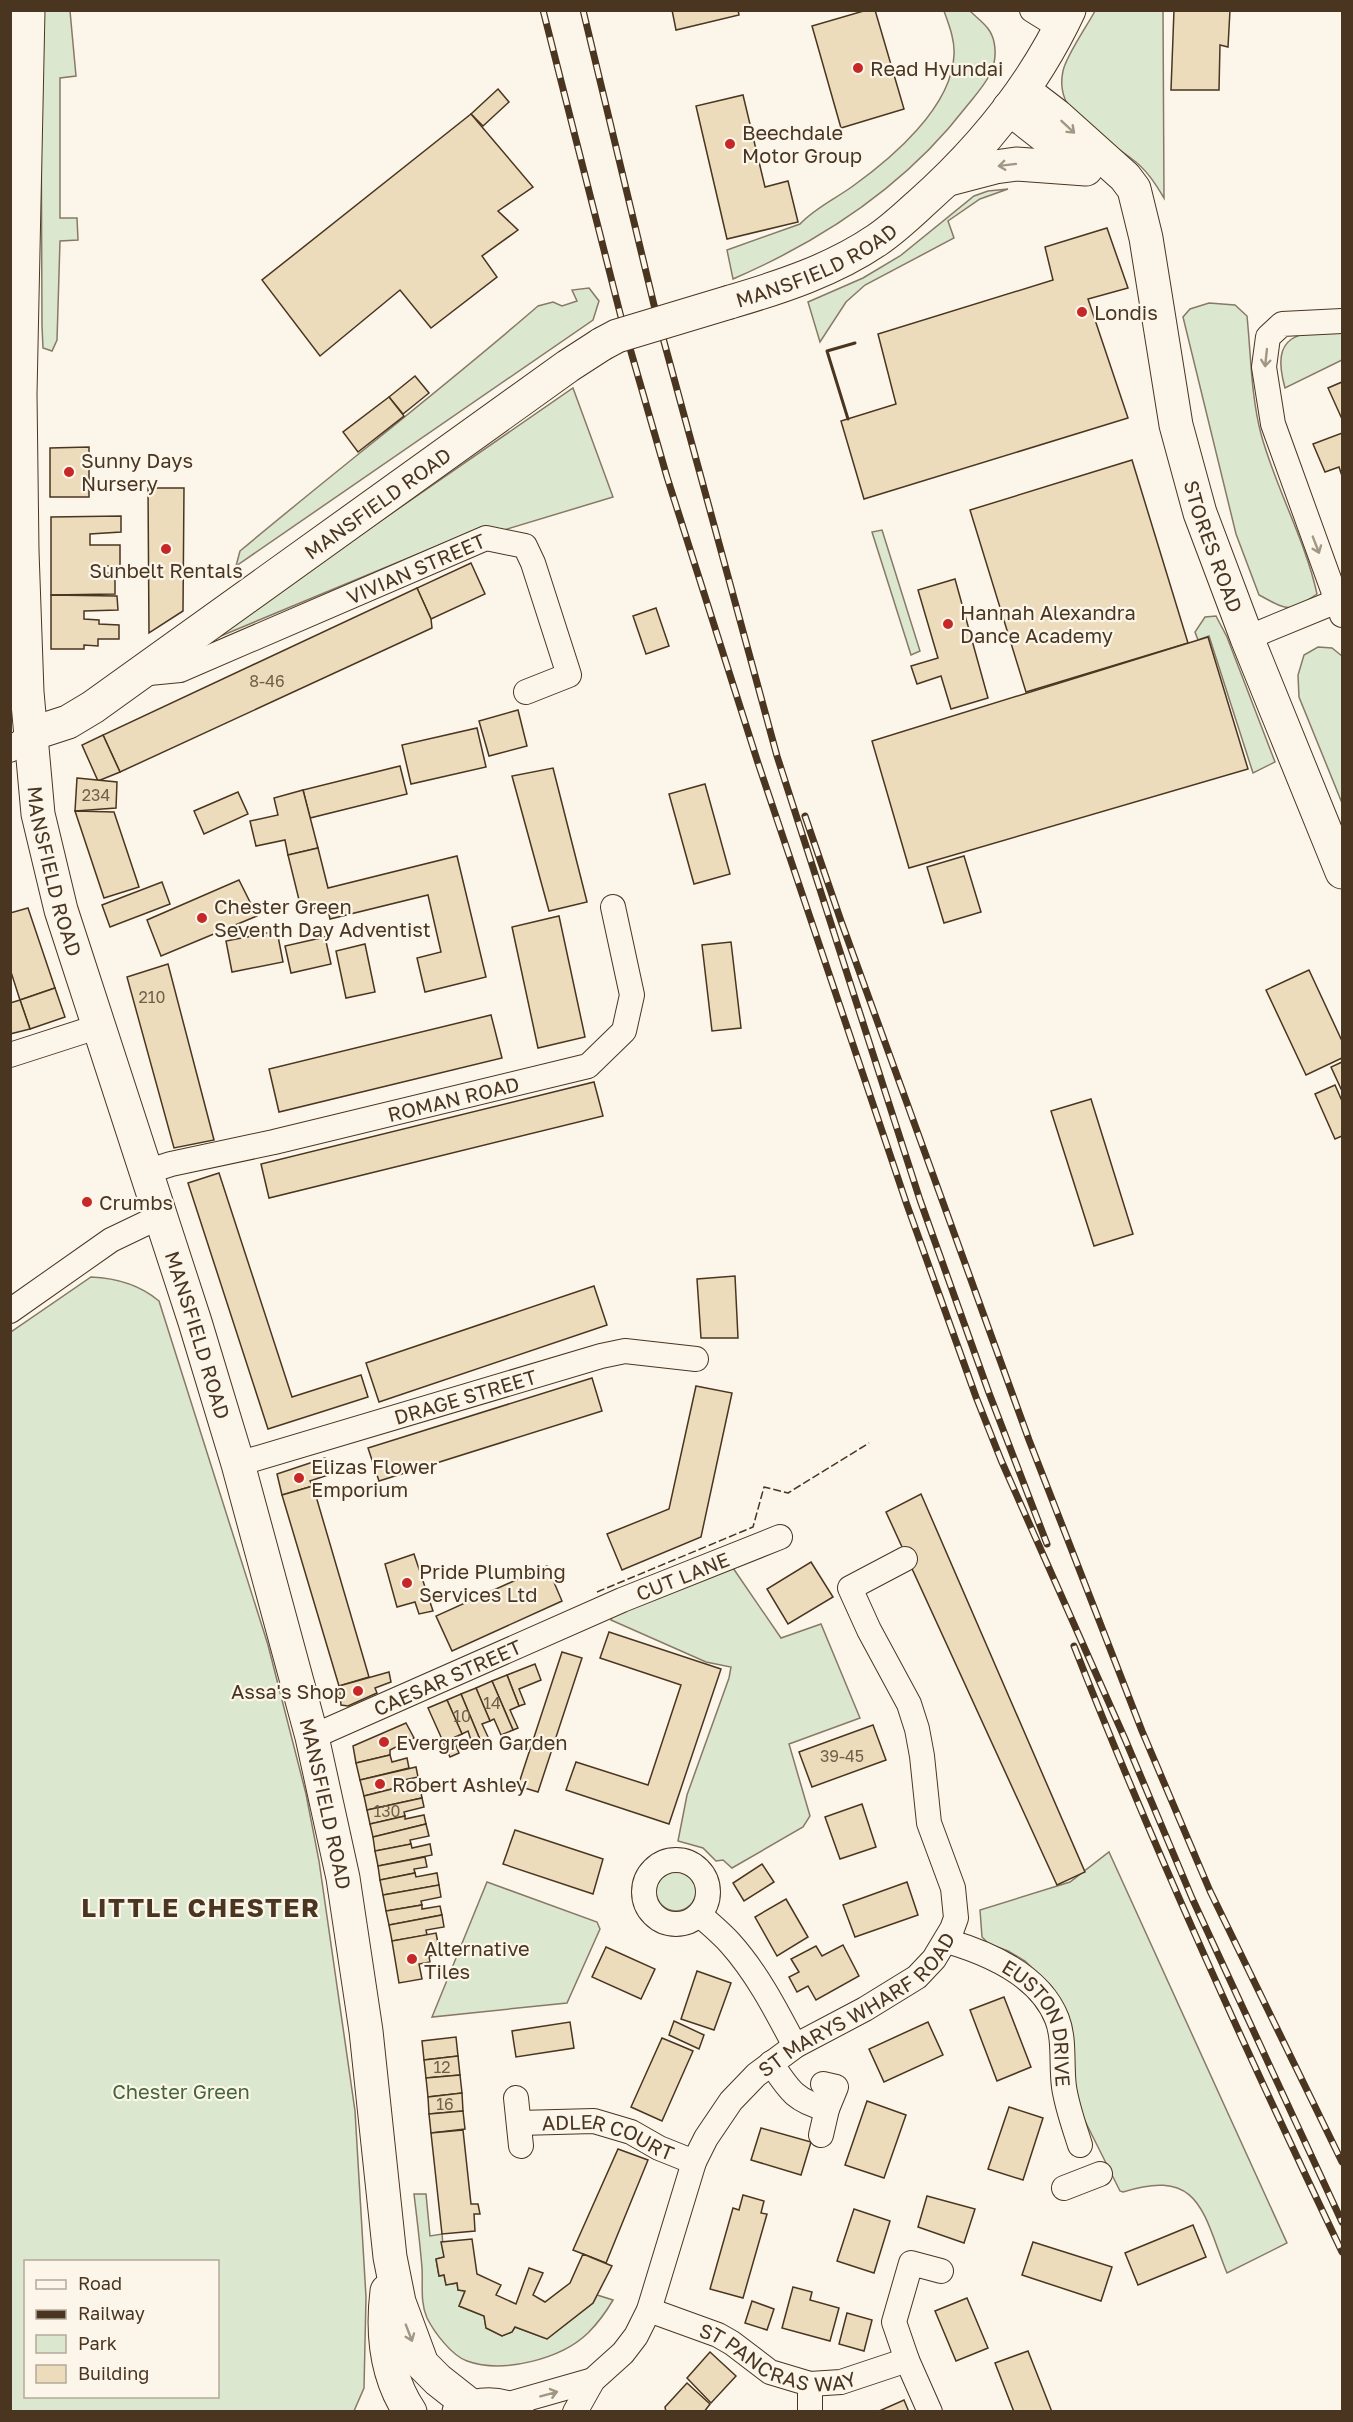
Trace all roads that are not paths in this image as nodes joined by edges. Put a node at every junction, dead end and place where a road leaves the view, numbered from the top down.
1 (28, 10) edge
2 (1032, 10) edge
3 (1065, 19) edge
4 (1016, 99) junction
5 (1086, 169) junction
6 (949, 179) junction
7 (1138, 205) junction
8 (1342, 321) edge
9 (15, 394) edge
10 (1341, 605) edge
11 (1247, 638) junction
12 (138, 674) junction
13 (526, 692) dead end
14 (21, 742) edge
15 (1342, 873) edge
16 (613, 907) dead end
17 (100, 1026) junction
18 (10, 1055) edge
19 (146, 1172) junction
20 (159, 1217) junction
21 (10, 1311) edge
22 (696, 1359) dead end
23 (238, 1464) junction
24 (780, 1537) dead end
25 (905, 1558) dead end
26 (584, 1617) joint
27 (312, 1737) junction
28 (700, 1915) dead end
29 (947, 1941) junction
30 (795, 2046) junction
31 (771, 2063) junction
32 (823, 2084) dead end
33 (516, 2098) dead end
34 (827, 2109) junction
35 (821, 2135) dead end
36 (1080, 2145) dead end
37 (694, 2162) junction
38 (1100, 2174) dead end
39 (1064, 2188) dead end
40 (390, 2257) junction
41 (941, 2271) dead end
42 (649, 2310) junction
43 (907, 2360) junction
44 (593, 2380) junction
45 (810, 2384) junction
46 (465, 2409) edge
47 (511, 2409) edge
48 (410, 2412) edge
49 (574, 2412) edge
50 (810, 2412) edge
51 (930, 2412) edge

1 - 9 street
2 - 3 street
3 - 4 street, MANSFIELD ROAD
4 - 5 street
4 - 6 street, MANSFIELD ROAD
4 -> 7 street, STORES ROAD
5 -> 6 street
5 - 7 street
6 - 12 street, MANSFIELD ROAD, bridge
7 - 11 street, STORES ROAD
8 -> 10 street
9 - 14 street
10 - 11 street
11 - 15 street, STORES ROAD
12 - 13 street, VIVIAN STREET
12 - 14 street, MANSFIELD ROAD
14 - 17 street, MANSFIELD ROAD
16 - 19 street, ROMAN ROAD
17 - 18 street
17 - 19 street, MANSFIELD ROAD
19 - 20 street, MANSFIELD ROAD
20 - 21 street
20 - 23 street, MANSFIELD ROAD
22 - 23 street, DRAGE STREET
23 - 27 street, MANSFIELD ROAD
24 - 26 street, CUT LANE
25 - 29 street, ST MARYS WHARF ROAD
26 - 27 street, CAESAR STREET
27 - 40 street, MANSFIELD ROAD
28 - 30 street
29 - 30 street, ST MARYS WHARF ROAD
29 - 36 street, EUSTON DRIVE
30 - 31 street, ST MARYS WHARF ROAD
31 - 34 street
31 - 37 street, ST MARYS WHARF ROAD
32 - 34 street
33 - 37 street, ADLER COURT
34 - 35 street
37 - 42 street, ST MARYS WHARF ROAD
38 - 39 street
40 -> 46 street, MANSFIELD ROAD
40 - 48 street, MANSFIELD ROAD
41 - 43 street
42 - 44 street, ST MARYS WHARF ROAD
42 - 45 street, ST PANCRAS WAY
43 - 45 street, ST PANCRAS WAY
43 - 51 street
47 -> 44 street, ST MARYS WHARF ROAD
44 - 49 street, ST MARYS WHARF ROAD
45 - 50 street
46 - 47 street

